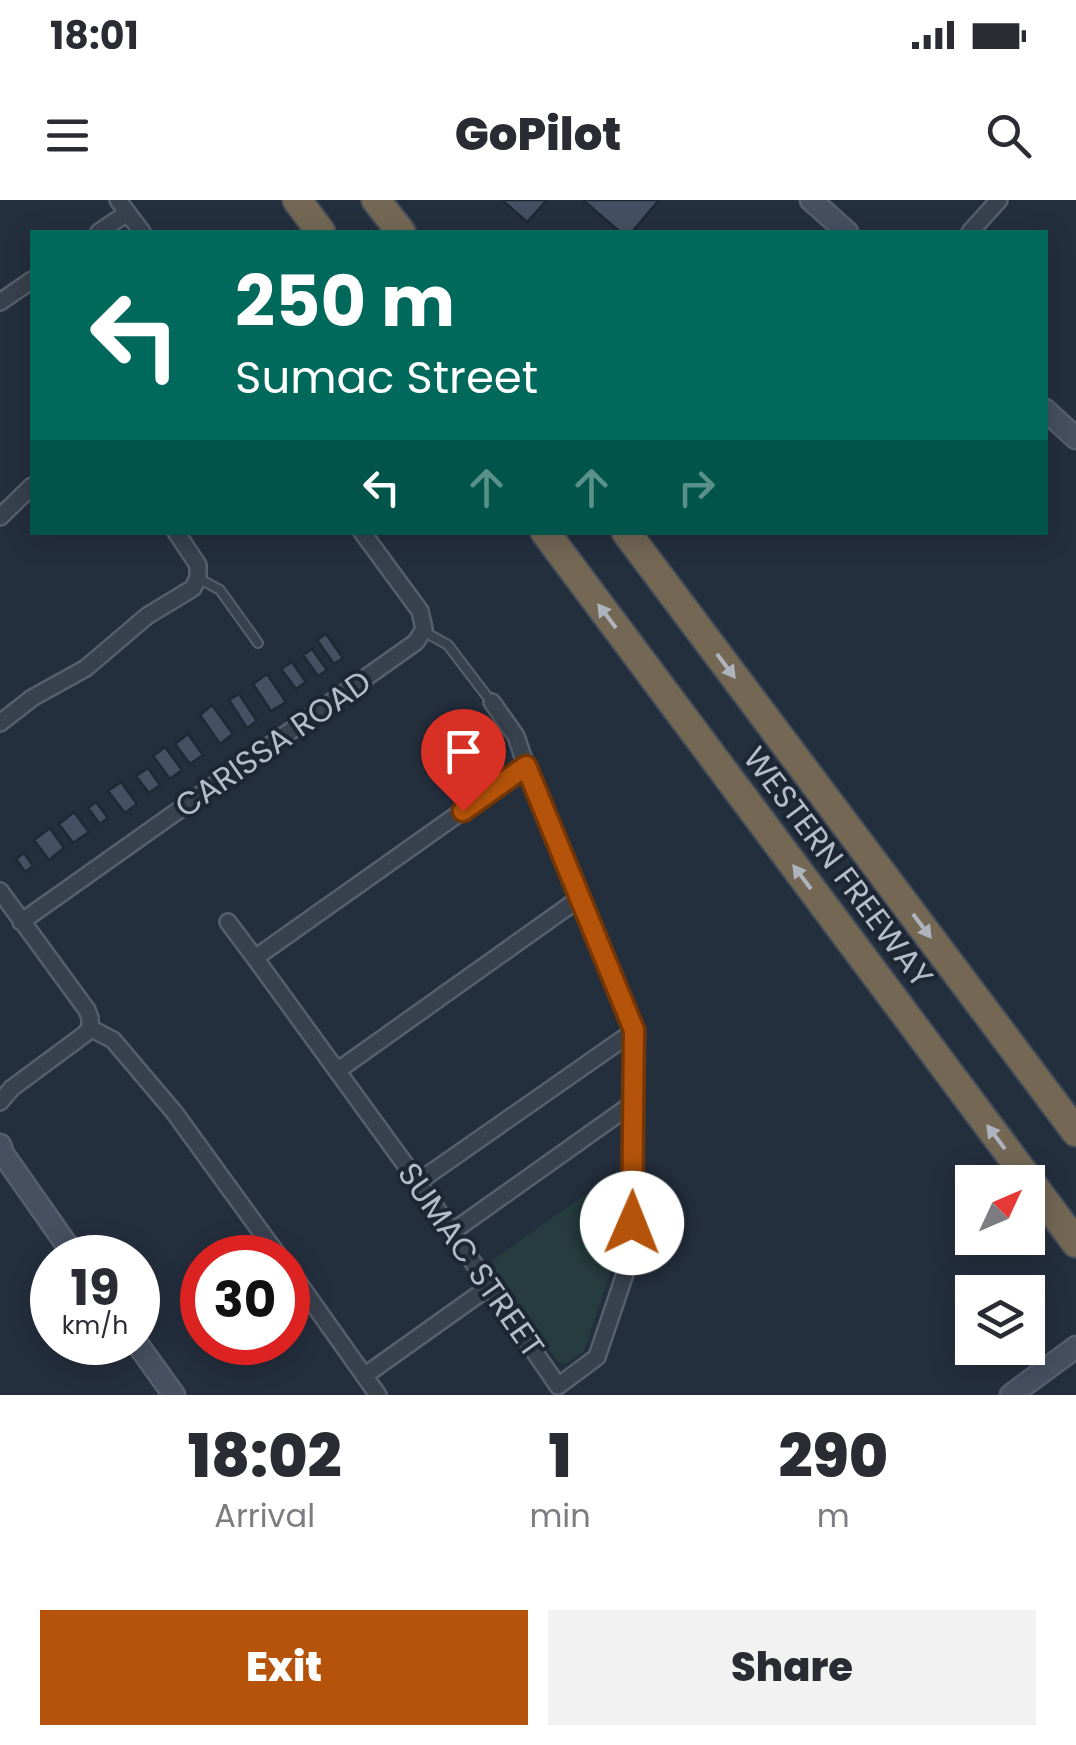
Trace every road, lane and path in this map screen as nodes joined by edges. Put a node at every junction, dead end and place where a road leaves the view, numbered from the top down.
1 (296, 200) edge
2 (376, 200) edge
3 (810, 200) edge
4 (999, 200) edge
5 (123, 206) edge
6 (101, 230) edge
7 (141, 230) edge
8 (319, 230) edge
9 (398, 230) edge
10 (845, 230) edge
11 (972, 230) edge
12 (30, 281) edge
13 (0, 302) edge
14 (1048, 413) edge
15 (1076, 438) edge
16 (30, 488) edge
17 (0, 517) edge
18 (178, 535) edge
19 (364, 535) edge
20 (547, 535) edge
21 (628, 535) edge
22 (198, 578) junction
23 (423, 631) junction
24 (258, 643) dead end
25 (489, 699) joint
26 (0, 723) edge
27 (526, 766) junction
28 (0, 891) edge
29 (580, 898) junction
30 (22, 922) junction
31 (228, 922) dead end
32 (256, 958) junction
33 (90, 1028) junction
34 (634, 1030) junction
35 (337, 1070) junction
36 (6, 1090) edge
37 (0, 1102) edge
38 (632, 1104) junction
39 (1076, 1132) edge
40 (1, 1150) edge
41 (418, 1182) junction
42 (452, 1232) junction
43 (60, 1235) edge
44 (263, 1235) edge
45 (1076, 1242) edge
46 (489, 1287) junction
47 (310, 1299) edge
48 (1076, 1347) edge
49 (152, 1365) edge
50 (364, 1376) junction
51 (562, 1391) edge
52 (174, 1395) edge
53 (378, 1395) edge
54 (1011, 1395) edge

1 - 8 highway
2 - 9 highway
3 - 10 street
4 - 11 street
5 - 6 street
5 - 7 street
12 - 13 street
14 - 15 street
16 - 17 street
18 - 22 street
19 - 23 street
45 -> 20 highway, WESTERN FREEWAY
21 -> 39 highway, WESTERN FREEWAY
22 - 24 lane
22 - 26 street
23 - 25 lane
23 - 30 street, CARISSA ROAD
25 - 27 street, SUMAC STREET
27 - 29 street, SUMAC STREET
27 - 32 street
28 - 30 street
29 - 34 street, SUMAC STREET
29 - 35 street
30 - 33 street
31 - 32 street, SUMAC STREET
32 - 35 street, SUMAC STREET
33 - 36 street
33 - 44 street
34 - 38 street, SUMAC STREET
34 - 41 street
35 - 41 street, SUMAC STREET
36 - 37 street
38 - 42 street
38 - 51 street, SUMAC STREET
40 - 43 street
41 - 42 street, SUMAC STREET
42 - 46 street, SUMAC STREET
46 - 50 street
46 - 51 street, SUMAC STREET
47 - 50 street
48 - 54 street
49 - 52 street
50 - 53 street

